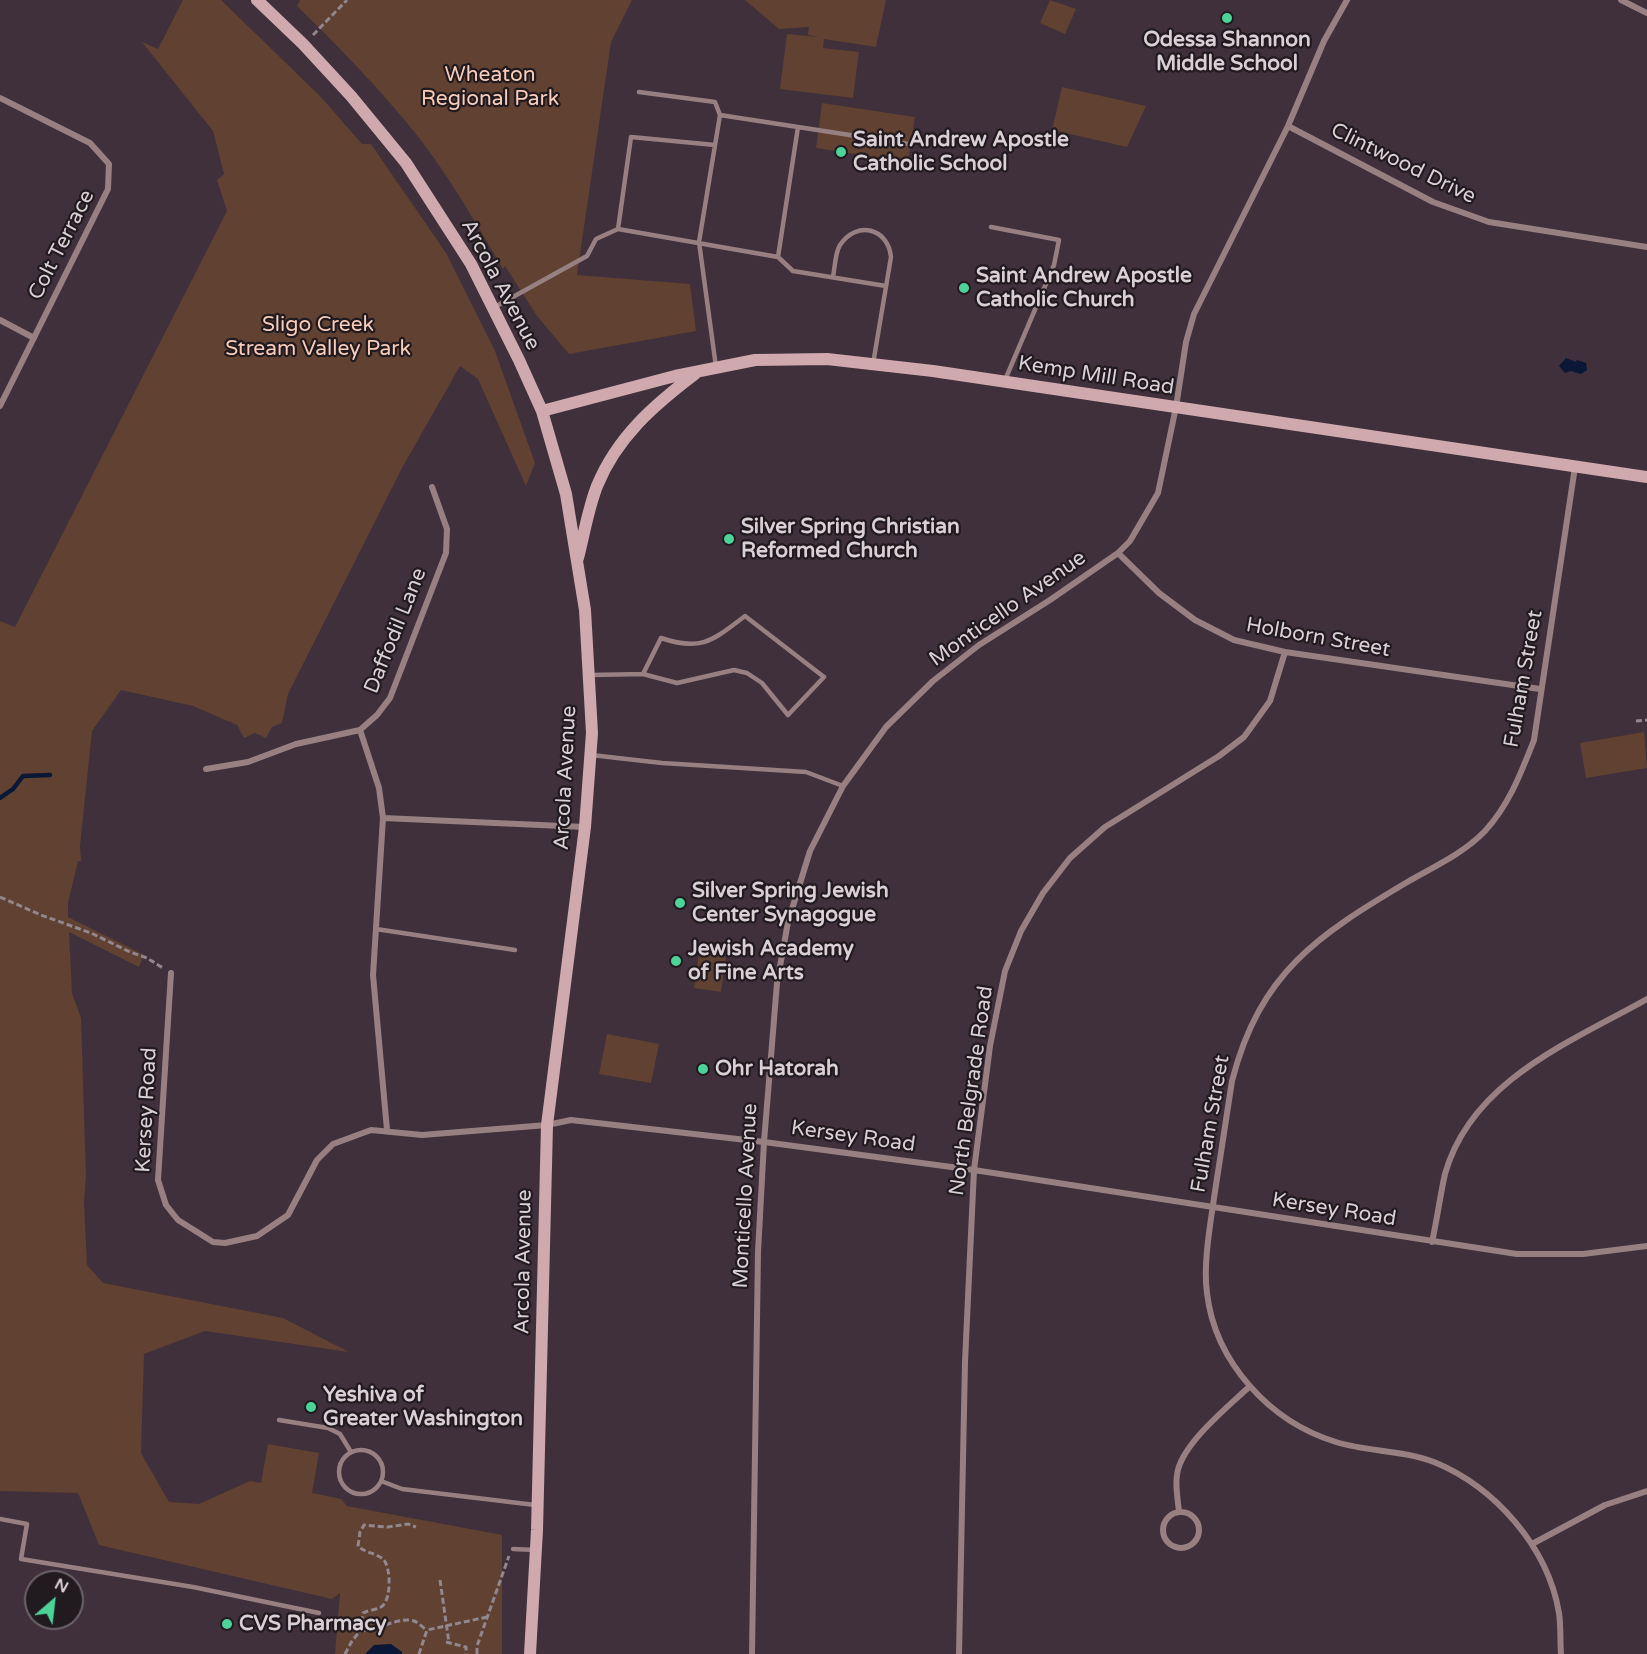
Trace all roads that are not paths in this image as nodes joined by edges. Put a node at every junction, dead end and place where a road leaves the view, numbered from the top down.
1 (256, 0) edge
2 (1347, 0) edge
3 (1621, 0) edge
4 (1647, 13) edge
5 (639, 92) dead end
6 (0, 98) edge
7 (720, 115) junction
8 (1288, 126) junction
9 (798, 127) junction
10 (908, 144) dead end
11 (715, 145) junction
12 (991, 227) dead end
13 (618, 229) junction
14 (699, 242) junction
15 (1647, 247) edge
16 (778, 257) junction
17 (833, 277) junction
18 (886, 286) junction
19 (493, 308) junction
20 (0, 320) edge
21 (34, 338) junction
22 (873, 364) junction
23 (716, 368) junction
24 (698, 371) junction
25 (1004, 382) junction
26 (0, 406) edge
27 (1176, 407) junction
28 (542, 411) junction
29 (1575, 467) junction
30 (1647, 477) edge
31 (432, 487) dead end
32 (1118, 553) junction
33 (577, 562) junction
34 (1285, 652) junction
35 (644, 674) junction
36 (589, 676) junction
37 (1540, 689) junction
38 (360, 730) junction
39 (591, 755) junction
40 (206, 770) dead end
41 (843, 786) junction
42 (383, 818) junction
43 (585, 827) junction
44 (376, 929) junction
45 (515, 950) dead end
46 (171, 973) road end
47 (1647, 999) edge
48 (547, 1125) junction
49 (387, 1130) junction
50 (764, 1142) junction
51 (974, 1170) junction
52 (1213, 1208) junction
53 (1432, 1242) junction
54 (1647, 1246) edge
55 (1250, 1386) junction
56 (279, 1420) dead end
57 (351, 1452) junction
58 (381, 1481) junction
59 (1647, 1491) edge
60 (537, 1505) junction
61 (1179, 1512) junction
62 (0, 1519) edge
63 (1532, 1544) junction
64 (513, 1549) road end
65 (536, 1550) junction
66 (319, 1613) dead end
67 (530, 1654) edge
68 (752, 1654) edge
69 (960, 1654) edge
70 (1561, 1654) edge

1 - 19 street, Arcola Avenue
2 - 8 street, Monticello Avenue
3 - 4 street
5 - 7 lane
6 - 21 street, Colt Terrace
7 - 9 lane
7 - 11 lane
8 - 15 street, Clintwood Drive
8 - 27 street, Monticello Avenue
9 - 10 lane
9 - 16 lane
11 - 13 lane
11 - 14 lane
12 - 25 lane
13 - 14 lane
13 - 19 lane
14 - 16 lane
14 - 23 lane
16 - 17 lane
17 - 18 lane
17 - 18 lane
18 - 22 lane
19 - 28 street, Arcola Avenue
20 - 21 street
21 - 26 street, Colt Terrace
22 - 23 street, Kemp Mill Road
22 - 25 street, Kemp Mill Road
23 - 24 street, Kemp Mill Road
24 - 28 street, Kemp Mill Road
24 - 33 street
25 - 27 street, Kemp Mill Road
27 - 29 street, Kemp Mill Road
27 - 32 street, Monticello Avenue
28 - 33 street, Arcola Avenue
29 - 30 street, Kemp Mill Road
29 - 37 street, Fulham Street
31 - 38 street, Daffodil Lane
32 - 34 street, Holborn Street
32 - 41 street, Monticello Avenue
33 - 36 street, Arcola Avenue
34 - 37 street, Holborn Street
34 - 51 street, North Belgrade Road
35 - 35 lane
35 - 36 lane
36 - 39 street, Arcola Avenue
37 - 52 street, Fulham Street
38 - 40 street
38 - 42 street
39 - 41 lane
39 - 43 street, Arcola Avenue
41 - 50 street, Monticello Avenue
42 - 43 street
42 - 44 street
43 - 48 street, Arcola Avenue
44 - 45 lane
44 - 49 street
46 - 49 street, Kersey Road
47 - 53 street
48 - 49 street, Kersey Road
48 - 50 street, Kersey Road
48 - 60 street, Arcola Avenue
50 - 51 street, Kersey Road
50 - 68 street, Monticello Avenue
51 - 52 street, Kersey Road
51 - 69 street, North Belgrade Road
52 - 53 street, Kersey Road
52 - 55 street, Fulham Street
53 - 54 street, Kersey Road
55 - 61 street
55 - 63 street, Fulham Street
56 - 57 lane
57 - 58 lane
57 - 58 lane
58 - 60 lane
59 - 63 street
60 - 65 street, Arcola Avenue
61 - 61 street
62 - 66 lane
63 - 70 street, Fulham Street
64 - 65 lane
65 - 67 street, Arcola Avenue

